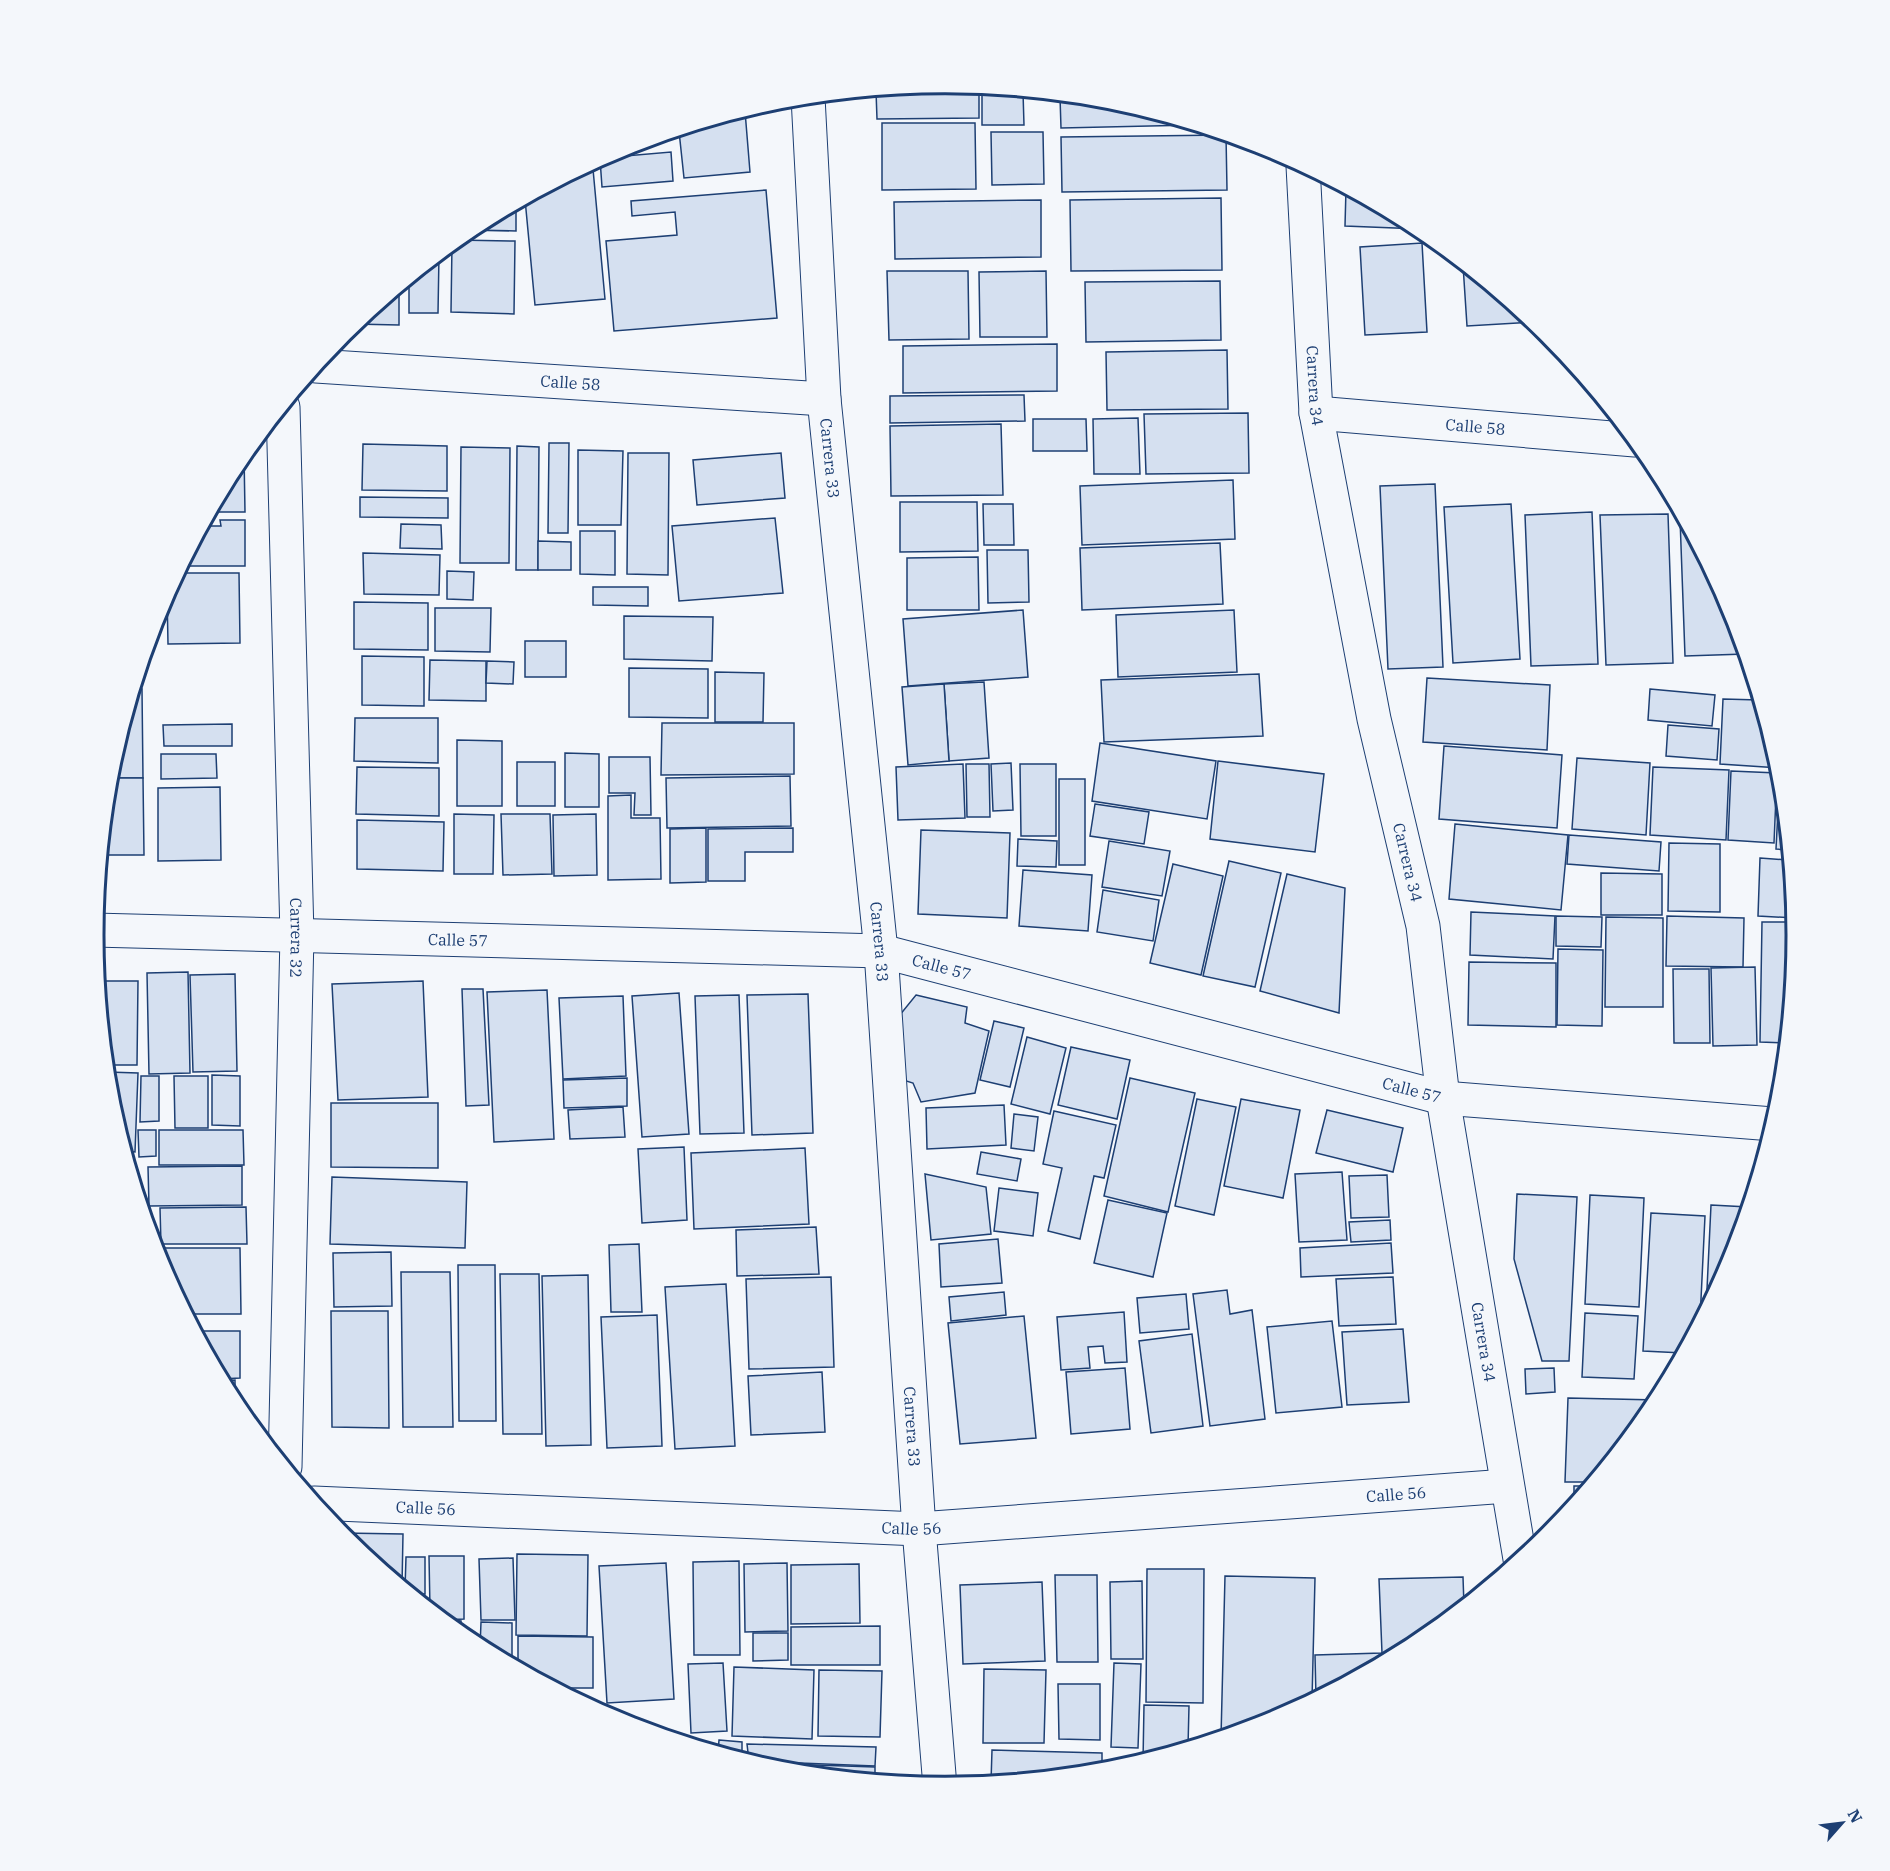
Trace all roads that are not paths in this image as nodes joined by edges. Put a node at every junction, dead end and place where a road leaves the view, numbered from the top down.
1 (808, 106) edge
2 (1303, 175) edge
3 (326, 367) edge
4 (825, 399) junction
5 (1316, 413) junction
6 (283, 418) edge
7 (1623, 439) edge
8 (104, 930) edge
9 (297, 935) junction
10 (881, 951) junction
11 (1443, 1098) junction
12 (1764, 1123) edge
13 (285, 1456) edge
14 (1507, 1486) junction
15 (325, 1503) edge
16 (919, 1529) junction
17 (1519, 1550) edge
18 (939, 1776) edge

1 - 4 street, Carrera 33
2 - 5 street, Carrera 34
3 - 4 street, Calle 58
4 - 10 street, Carrera 33
5 - 7 street, Calle 58
5 - 11 street, Carrera 34
6 - 9 street, Carrera 32
8 - 9 street, Calle 57
9 - 10 street, Calle 57
9 - 13 street, Carrera 32
10 - 11 street, Calle 57
10 - 16 street, Carrera 33
11 - 12 street, Calle 57
11 - 14 street, Carrera 34
14 - 16 street, Calle 56
14 - 17 street, Carrera 34
15 - 16 street, Calle 56
16 - 18 street, Carrera 33

